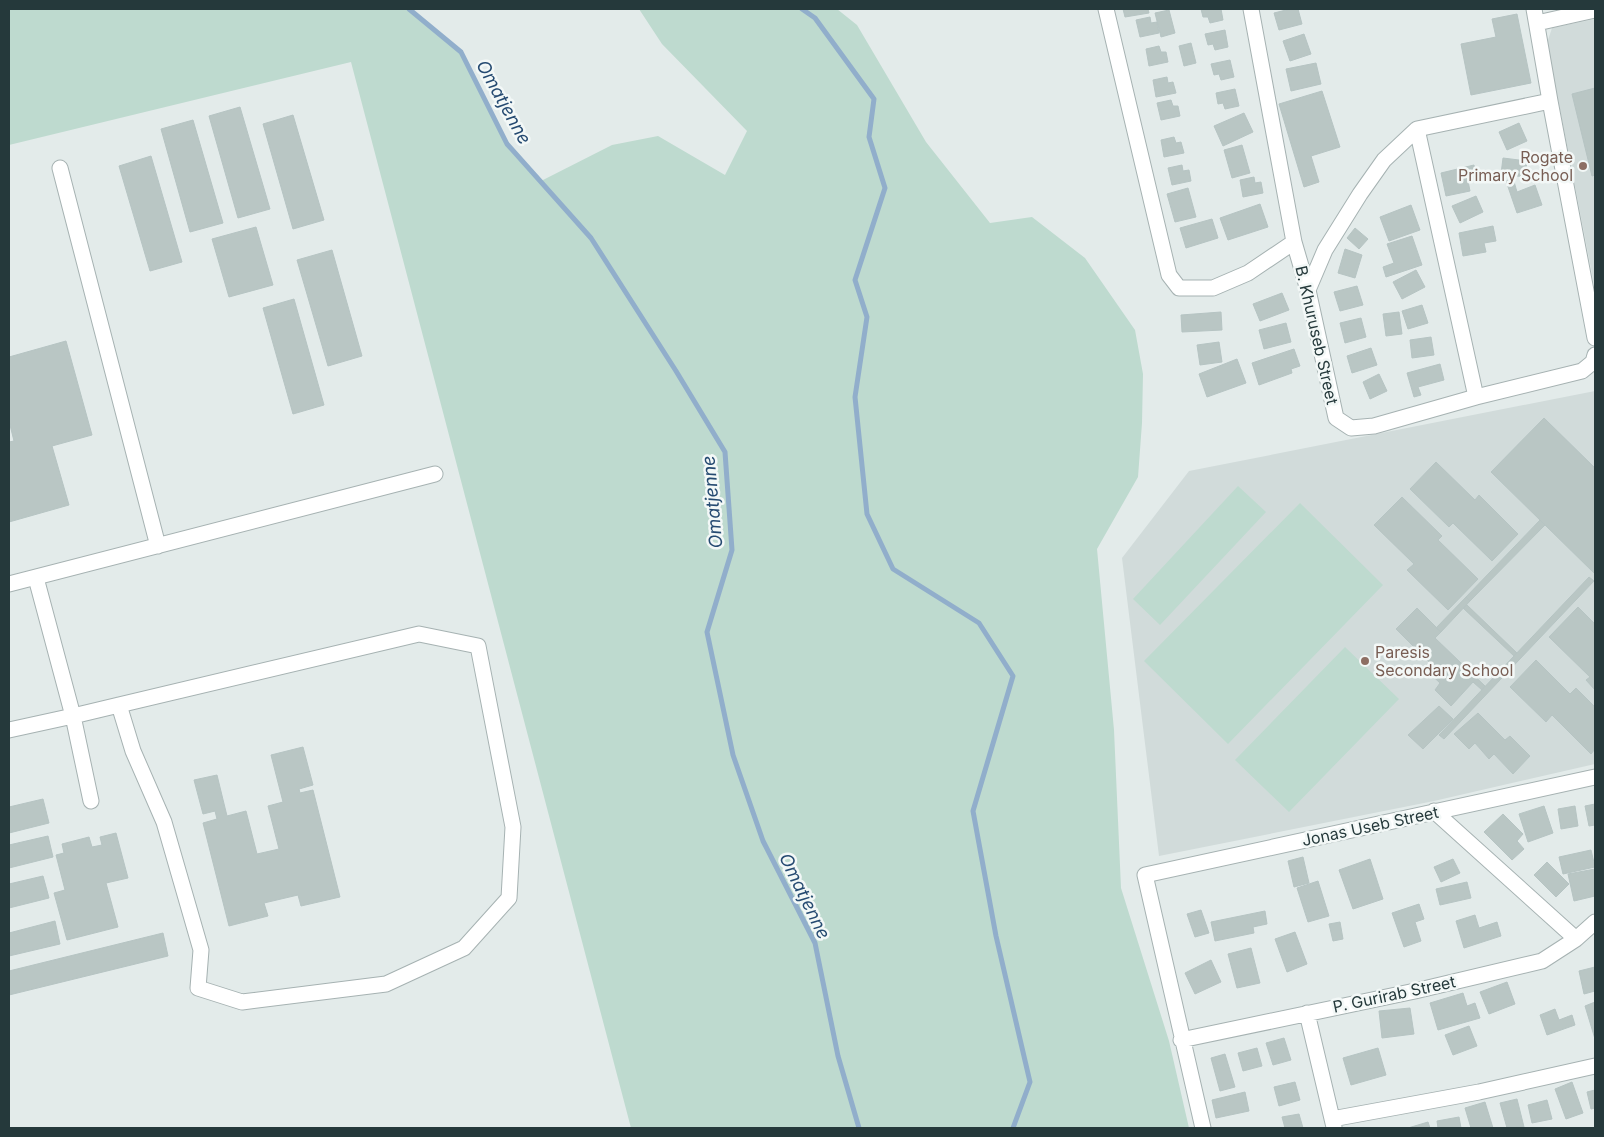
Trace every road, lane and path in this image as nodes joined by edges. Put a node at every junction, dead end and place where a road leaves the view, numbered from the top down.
1 (1106, 9) edge
2 (1251, 9) edge
3 (1595, 10) edge
4 (1536, 16) edge
5 (1550, 101) junction
6 (1417, 129) junction
7 (60, 168) dead end
8 (1294, 242) junction
9 (1308, 290) junction
10 (1595, 338) edge
11 (1595, 356) edge
12 (1476, 397) junction
13 (435, 474) dead end
14 (158, 546) junction
15 (36, 578) junction
16 (9, 584) edge
17 (119, 705) junction
18 (73, 716) junction
19 (9, 730) edge
20 (1595, 777) edge
21 (91, 801) dead end
22 (1434, 812) junction
23 (1595, 922) edge
24 (1576, 940) junction
25 (1307, 1013) junction
26 (1182, 1040) junction
27 (1595, 1066) edge
28 (1333, 1124) edge
29 (1203, 1128) edge

1 - 8 street
2 - 8 street, B. Khuruseb Street
3 - 4 street
4 - 5 street
5 - 6 street
5 - 10 street
6 - 9 street
6 - 12 street
7 - 14 street
8 - 9 street, B. Khuruseb Street
9 - 12 street, B. Khuruseb Street
11 - 12 street, B. Khuruseb Street
13 - 14 street
14 - 15 street
15 - 16 street
15 - 18 street
17 - 17 street
17 - 18 street
18 - 19 street
18 - 21 street
20 - 22 street, Jonas Useb Street
22 - 24 street
22 - 26 street, Jonas Useb Street
23 - 24 street, P. Gurirab Street
24 - 25 street, P. Gurirab Street
25 - 26 street, P. Gurirab Street
25 - 28 street
26 - 29 street
27 - 28 street

